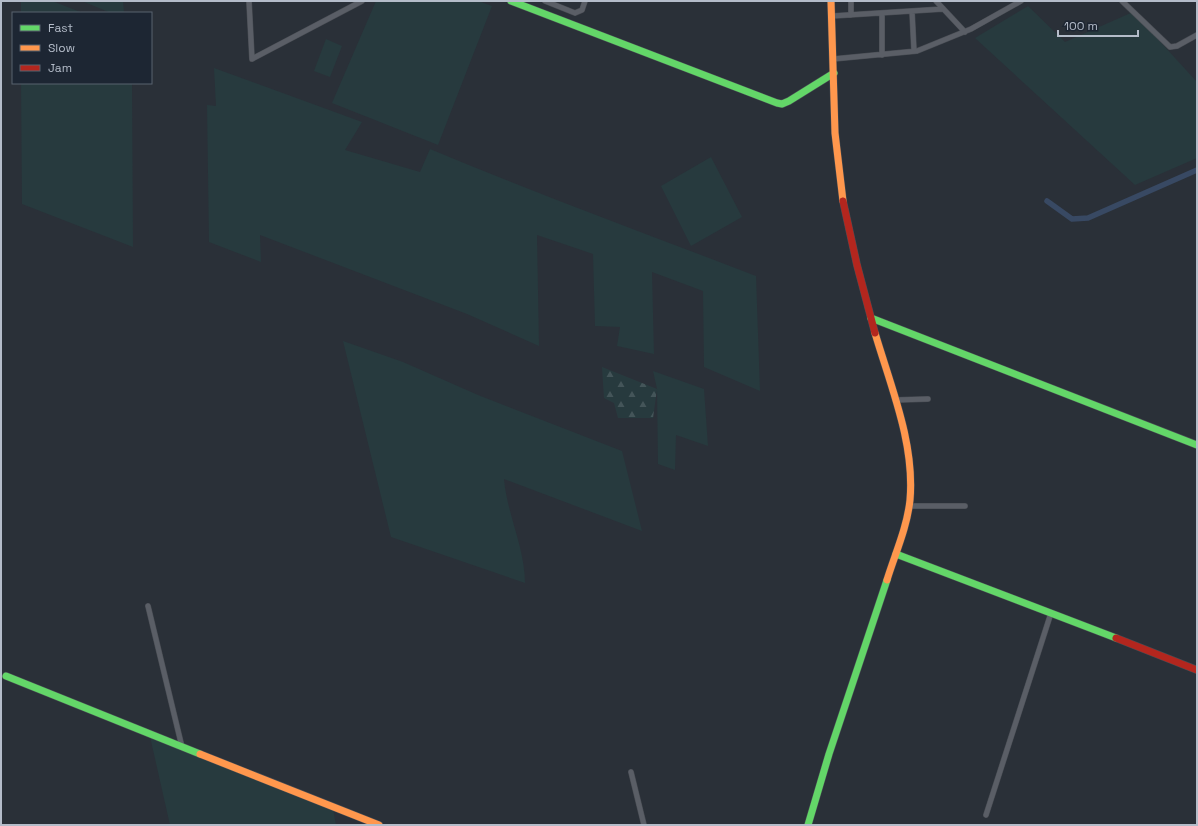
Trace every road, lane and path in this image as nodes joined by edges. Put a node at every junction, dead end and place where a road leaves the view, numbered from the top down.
1 (249, 1) edge
2 (362, 1) edge
3 (511, 1) edge
4 (545, 1) edge
5 (585, 1) edge
6 (831, 1) edge
7 (851, 1) edge
8 (936, 1) edge
9 (1021, 1) edge
10 (1122, 1) edge
11 (943, 9) junction
12 (912, 11) junction
13 (882, 13) junction
14 (851, 15) junction
15 (832, 16) junction
16 (965, 32) junction
17 (1197, 35) edge
18 (914, 51) junction
19 (882, 55) junction
20 (833, 59) junction
21 (834, 73) junction
22 (871, 318) junction
23 (928, 399) dead end
24 (895, 400) junction
25 (1197, 446) edge
26 (910, 506) junction
27 (966, 506) dead end
28 (896, 554) junction
29 (148, 606) dead end
30 (1051, 613) junction
31 (1197, 670) edge
32 (6, 676) dead end
33 (182, 747) junction
34 (631, 772) dead end
35 (986, 814) dead end
36 (378, 825) edge
37 (644, 825) edge
38 (808, 825) edge

1 - 2 street
3 - 21 street
4 - 5 street
6 - 15 street
7 - 14 street
8 - 11 street
9 - 16 street
10 - 17 street
11 - 12 street
11 - 16 street
12 - 13 street
12 - 18 street
13 - 14 street
13 - 19 street
14 - 15 street
15 - 20 street
16 - 18 street
18 - 19 street
19 - 20 street
20 - 21 street
21 - 22 street
22 - 24 street
22 - 25 street
23 - 24 street
24 - 26 street
26 - 27 street
26 - 28 street
28 - 30 street
28 - 38 street
29 - 33 street
30 - 31 street
30 - 35 street
32 - 33 street
33 - 36 street
34 - 37 street

